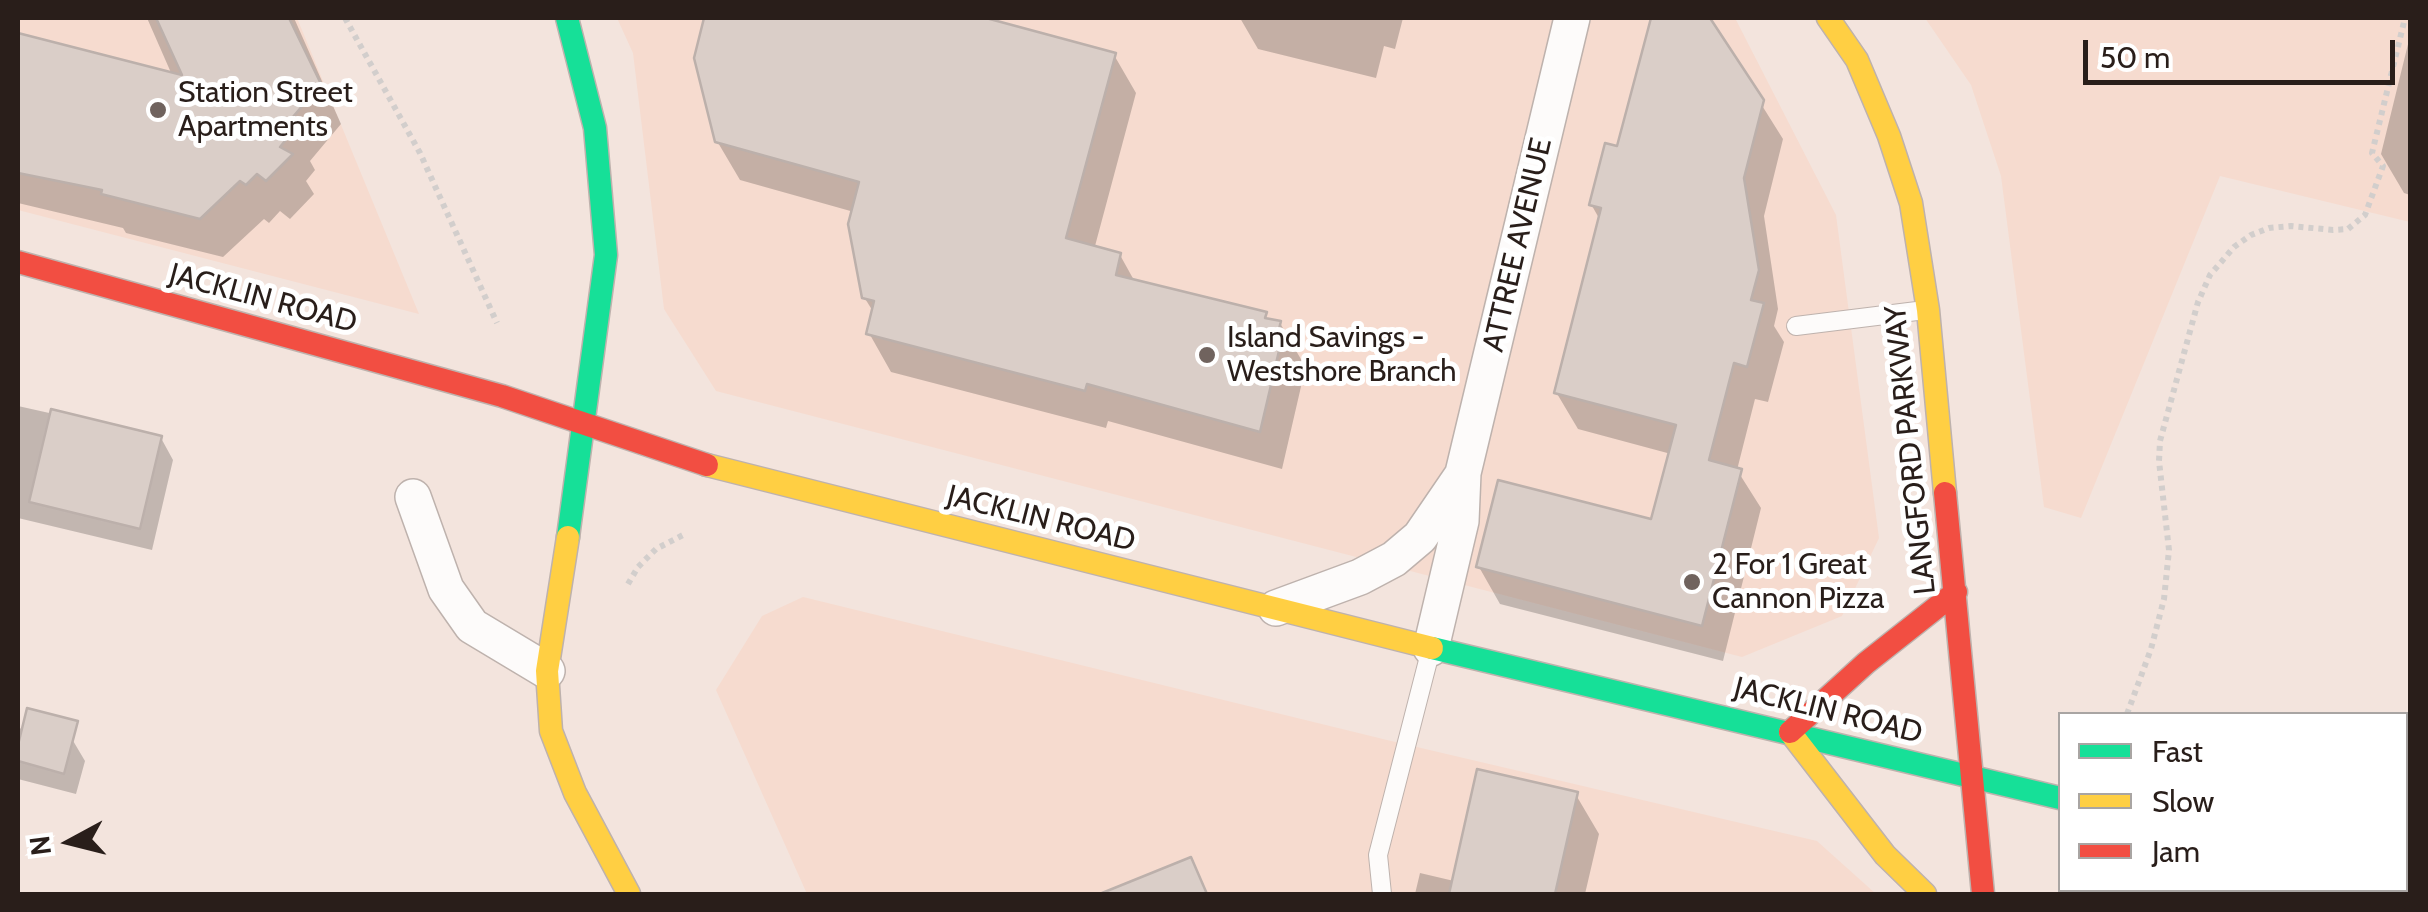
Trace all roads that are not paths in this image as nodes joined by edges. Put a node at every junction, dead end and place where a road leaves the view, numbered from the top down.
1 (567, 18) edge
2 (1572, 18) edge
3 (1828, 18) edge
4 (18, 262) edge
5 (1928, 310) junction
6 (1796, 326) dead end
7 (581, 423) junction
8 (1463, 474) junction
9 (413, 498) dead end
10 (1956, 592) junction
11 (1274, 608) junction
12 (1431, 648) junction
13 (547, 671) junction
14 (1790, 732) junction
15 (1972, 777) junction
16 (2058, 798) edge
17 (629, 894) edge
18 (1382, 894) edge
19 (1924, 894) edge
20 (1983, 894) edge

1 - 7 main road
2 - 8 street, ATTREE AVENUE
3 - 5 main road, LANGFORD PARKWAY
4 - 7 main road, JACKLIN ROAD
5 - 6 lane
5 - 10 main road, LANGFORD PARKWAY
7 - 11 main road, JACKLIN ROAD
7 - 13 main road
8 - 11 street, ATTREE AVENUE
8 - 12 street, ATTREE AVENUE
9 - 13 street
10 - 14 main road
10 - 15 main road, LANGFORD PARKWAY
11 - 12 main road, JACKLIN ROAD
12 - 14 main road, JACKLIN ROAD
12 - 18 lane
13 - 17 main road
14 - 15 main road, JACKLIN ROAD
14 - 19 main road
15 - 16 main road, JACKLIN ROAD
15 - 20 main road, LANGFORD PARKWAY

